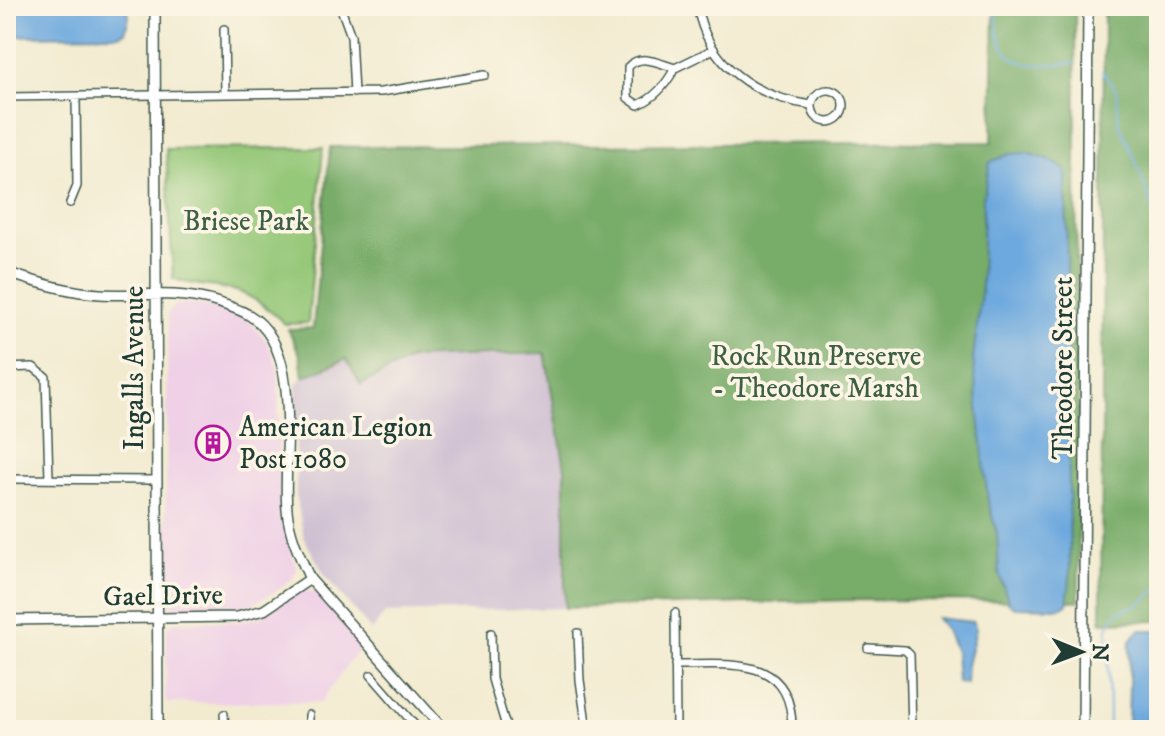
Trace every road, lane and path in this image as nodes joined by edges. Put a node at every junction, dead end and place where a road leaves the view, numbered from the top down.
1 (155, 6) edge
2 (340, 6) edge
3 (697, 6) edge
4 (1088, 6) edge
5 (224, 29) dead end
6 (714, 49) junction
7 (675, 68) junction
8 (485, 75) dead end
9 (354, 93) junction
10 (225, 94) junction
11 (154, 96) junction
12 (6, 97) edge
13 (76, 97) junction
14 (811, 105) junction
15 (70, 203) dead end
16 (6, 272) edge
17 (155, 296) junction
18 (6, 368) edge
19 (6, 479) edge
20 (49, 479) junction
21 (156, 480) junction
22 (310, 579) junction
23 (675, 613) dead end
24 (157, 618) junction
25 (6, 620) edge
26 (491, 633) dead end
27 (578, 633) dead end
28 (868, 648) dead end
29 (675, 665) junction
30 (371, 675) dead end
31 (224, 714) dead end
32 (309, 715) dead end
33 (870, 728) edge
34 (912, 729) edge
35 (158, 730) edge
36 (225, 730) edge
37 (309, 730) edge
38 (419, 730) edge
39 (444, 730) edge
40 (507, 730) edge
41 (587, 730) edge
42 (676, 730) edge
43 (792, 730) edge
44 (983, 730) edge
45 (1083, 730) edge

1 - 11 street, Ingalls Avenue
2 - 9 street
3 - 6 street
4 - 45 street, Theodore Street
5 - 10 street
6 - 7 street
6 - 14 street
7 - 7 street
8 - 9 street
9 - 10 street
10 - 11 street
11 - 13 street
11 - 17 street, Ingalls Avenue
12 - 13 street
13 - 15 street
14 - 14 street
16 - 17 street
17 - 21 street, Ingalls Avenue
17 - 22 street
18 - 20 street
19 - 20 street
20 - 21 street
21 - 24 street, Ingalls Avenue
22 - 24 street, Gael Drive
22 - 39 street
23 - 29 street
24 - 25 street, Gael Drive
24 - 35 street, Ingalls Avenue
26 - 40 street
27 - 41 street
28 - 34 street
29 - 42 street
29 - 43 street
30 - 38 street
31 - 36 street
32 - 37 street
33 - 34 street
34 - 44 street

